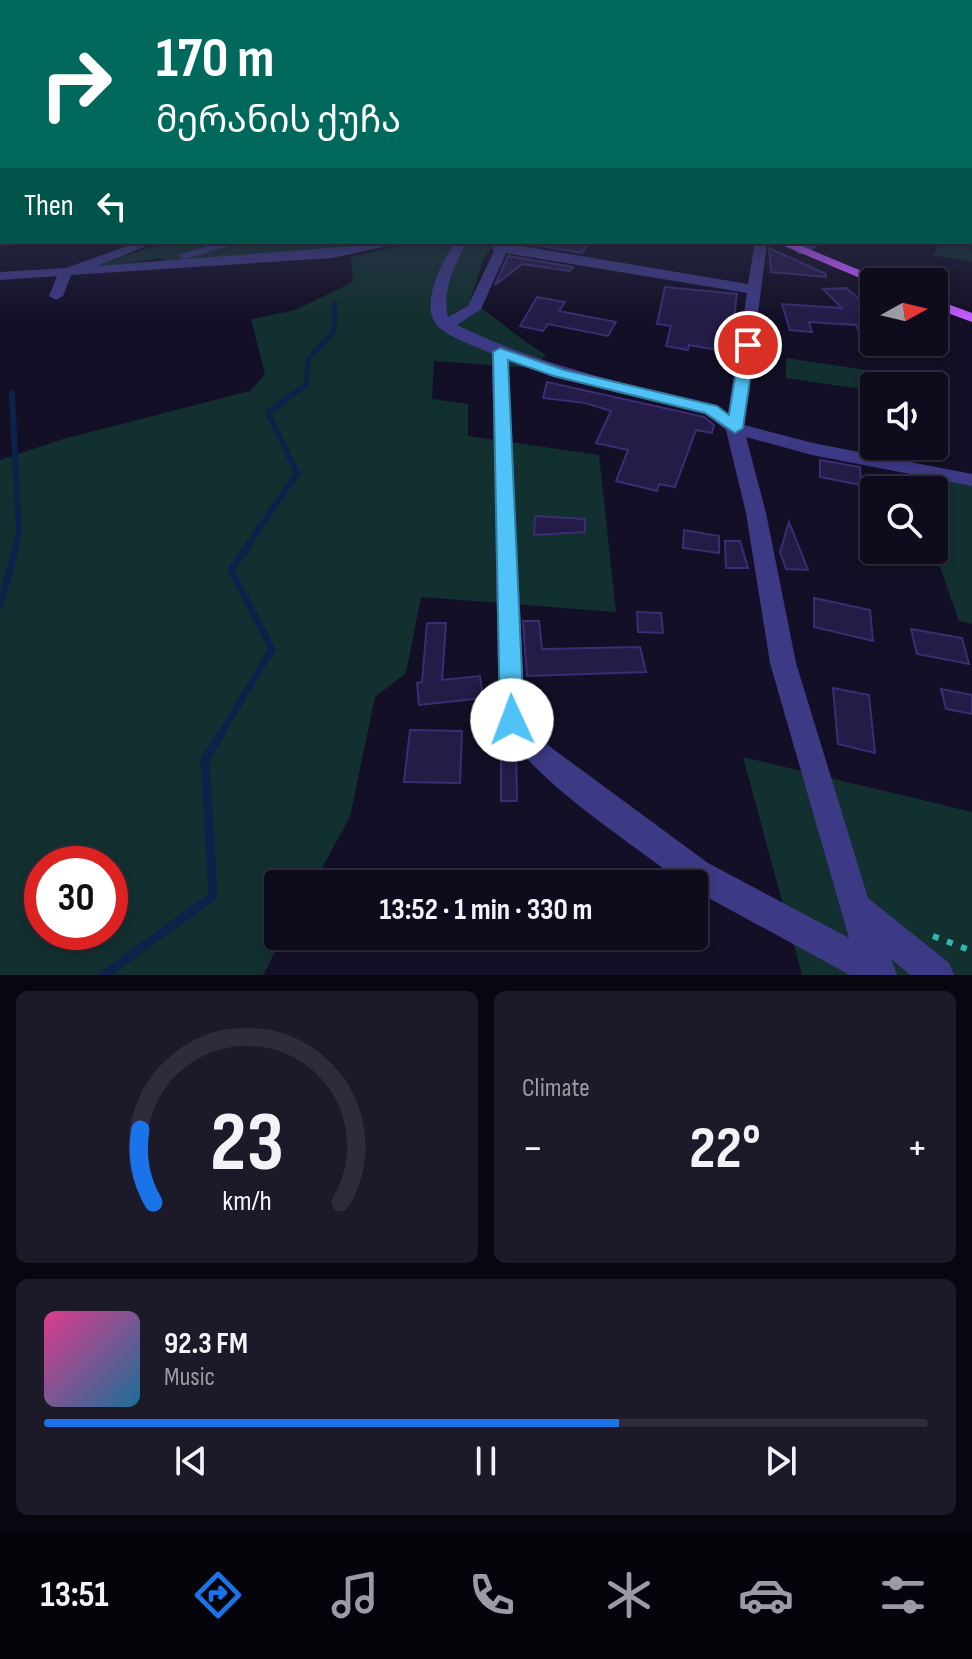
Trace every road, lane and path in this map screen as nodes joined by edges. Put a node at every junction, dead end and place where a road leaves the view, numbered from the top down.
1 (144, 244) edge
2 (230, 244) edge
3 (389, 244) edge
4 (455, 244) edge
5 (761, 244) edge
6 (786, 244) edge
7 (813, 244) edge
8 (501, 245) edge
9 (802, 251) junction
10 (119, 270) junction
11 (66, 272) junction
12 (860, 274) edge
13 (0, 276) edge
14 (756, 290) junction
15 (56, 296) dead end
16 (948, 309) edge
17 (972, 318) edge
18 (445, 325) junction
19 (500, 352) junction
20 (735, 428) junction
21 (972, 480) edge
22 (855, 908) junction
23 (880, 974) edge
24 (937, 975) edge

1 - 11 street
2 - 10 street
3 - 10 street
4 - 18 street
5 - 14 street
6 - 9 main road
7 - 9 street
8 - 14 street
8 - 18 street
9 - 12 main road
10 - 11 street
11 - 13 street
11 - 15 street
14 - 20 street
16 - 17 main road
18 - 19 street
19 - 20 street
19 - 23 street
20 - 21 street
20 - 22 street
22 - 23 street
22 - 24 street

